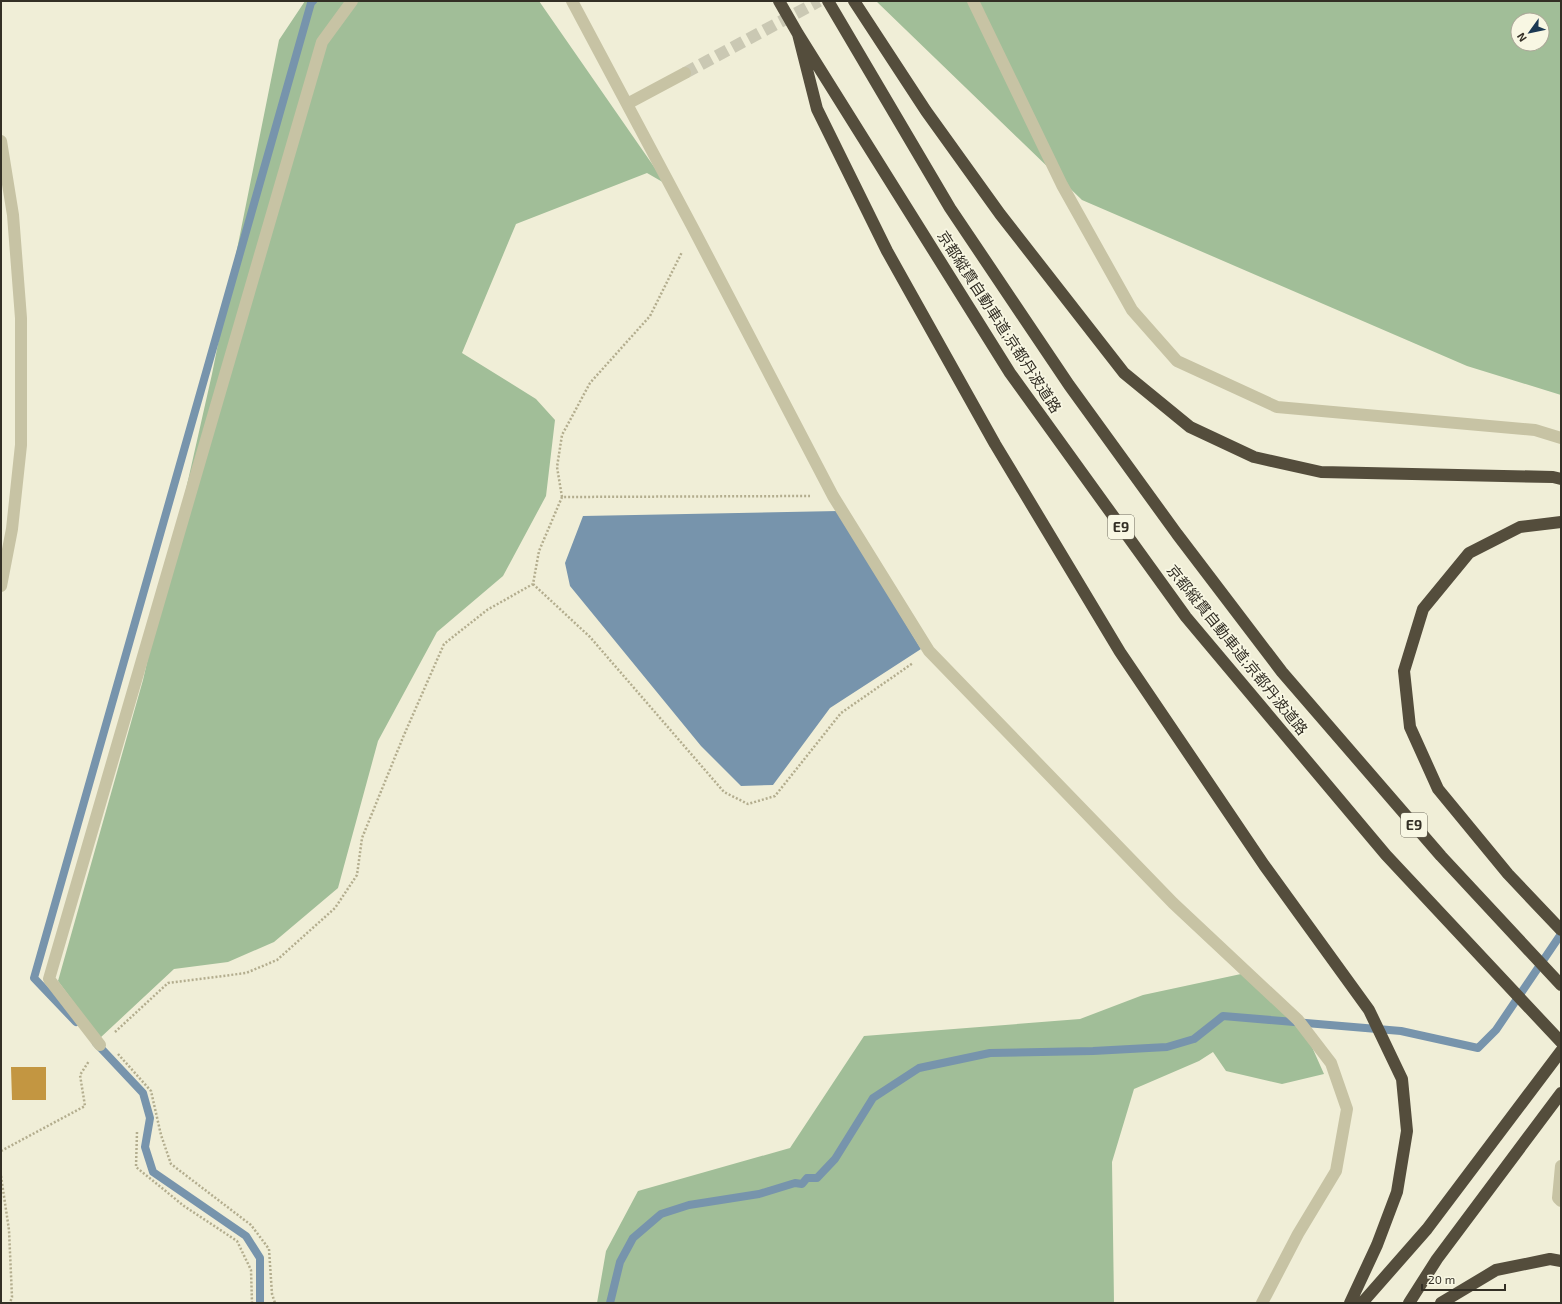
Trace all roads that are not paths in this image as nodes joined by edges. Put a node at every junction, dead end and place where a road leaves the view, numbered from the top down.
1 (352, 1) edge
2 (572, 1) edge
3 (780, 1) edge
4 (828, 1) edge
5 (854, 1) edge
6 (974, 1) edge
7 (798, 34) junction
8 (685, 73) tunnel mouth
9 (627, 104) junction
10 (1, 141) edge
11 (1561, 438) edge
12 (1561, 479) edge
13 (1561, 522) edge
14 (1, 586) edge
15 (1561, 930) edge
16 (1561, 985) edge
17 (1561, 1042) edge
18 (102, 1043) road end
19 (1561, 1051) edge
20 (1561, 1093) edge
21 (1561, 1166) edge
22 (1561, 1201) edge
23 (1561, 1261) edge
24 (1262, 1303) edge
25 (1350, 1303) edge
26 (1362, 1303) edge
27 (1409, 1303) edge
28 (1441, 1303) edge

1 - 18 street
2 - 9 street
3 - 7 highway, 京都縦貫自動車道;京都丹波道路 / E9
4 - 16 highway, 京都縦貫自動車道;京都丹波道路 / E9
5 - 12 highway
6 - 11 street
7 - 17 highway, 京都縦貫自動車道;京都丹波道路 / E9
7 - 25 highway
8 - 9 street
9 - 24 street
10 - 14 street
13 - 15 highway
19 - 26 highway
20 - 27 highway
21 - 22 street
23 - 28 highway

